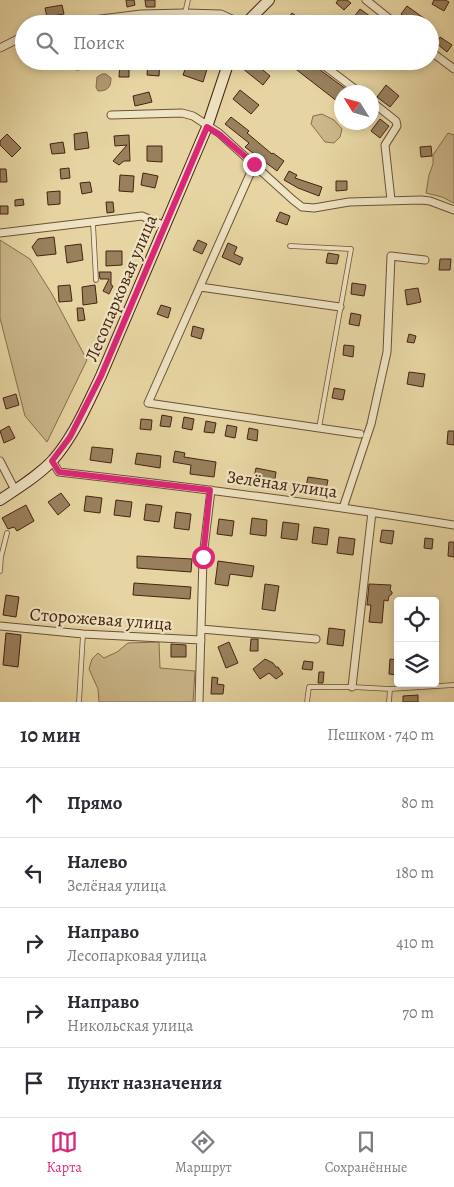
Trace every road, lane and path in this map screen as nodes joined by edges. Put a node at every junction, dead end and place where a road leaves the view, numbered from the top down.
1 (188, 0) edge
2 (269, 0) edge
3 (366, 0) edge
4 (185, 13) junction
5 (133, 15) edge
6 (223, 15) edge
7 (253, 15) edge
8 (385, 15) edge
9 (15, 40) edge
10 (0, 48) edge
11 (439, 58) edge
12 (454, 69) edge
13 (226, 70) edge
14 (330, 70) edge
15 (350, 85) edge
16 (379, 108) edge
17 (111, 115) dead end
18 (207, 127) junction
19 (254, 164) junction
20 (392, 200) junction
21 (454, 210) edge
22 (93, 223) junction
23 (166, 226) junction
24 (0, 233) edge
25 (290, 246) dead end
26 (425, 260) dead end
27 (96, 280) dead end
28 (200, 287) junction
29 (340, 307) junction
30 (319, 428) junction
31 (360, 434) dead end
32 (0, 461) edge
33 (52, 461) junction
34 (15, 490) junction
35 (210, 490) junction
36 (0, 500) edge
37 (343, 508) junction
38 (372, 512) junction
39 (454, 525) edge
40 (7, 533) dead end
41 (0, 571) edge
42 (0, 626) edge
43 (201, 629) junction
44 (83, 634) junction
45 (316, 639) dead end
46 (201, 640) junction
47 (454, 685) edge
48 (352, 687) junction
49 (390, 689) junction
50 (79, 702) edge
51 (199, 702) edge
52 (307, 702) edge
53 (390, 702) edge

1 - 4 lane
2 - 7 street
3 - 8 street
4 - 5 street
4 - 6 street
9 - 10 street
11 - 12 street
13 - 18 street, Лесопарковая улица
14 - 15 street
16 - 20 street
17 - 18 street
18 - 19 street
18 - 23 street, Лесопарковая улица
19 - 20 street
19 - 28 street
20 - 21 street
22 - 23 street
22 - 24 street
22 - 27 lane
23 - 33 street, Лесопарковая улица
25 - 29 lane
26 - 37 street
28 - 29 street
28 - 30 street
29 - 30 lane
30 - 31 street
32 - 34 street
33 - 34 street, Лесопарковая улица
33 - 35 street, Зелёная улица
34 - 36 street, Лесопарковая улица
35 - 37 street, Зелёная улица
35 - 43 street
37 - 38 street, Зелёная улица
38 - 39 street, Зелёная улица
38 - 48 street
40 - 41 lane
42 - 44 street, Сторожевая улица
43 - 45 street
43 - 46 street
44 - 46 street, Сторожевая улица
44 - 50 lane
46 - 51 street
47 - 49 lane
48 - 49 lane
48 - 52 lane
49 - 53 lane

